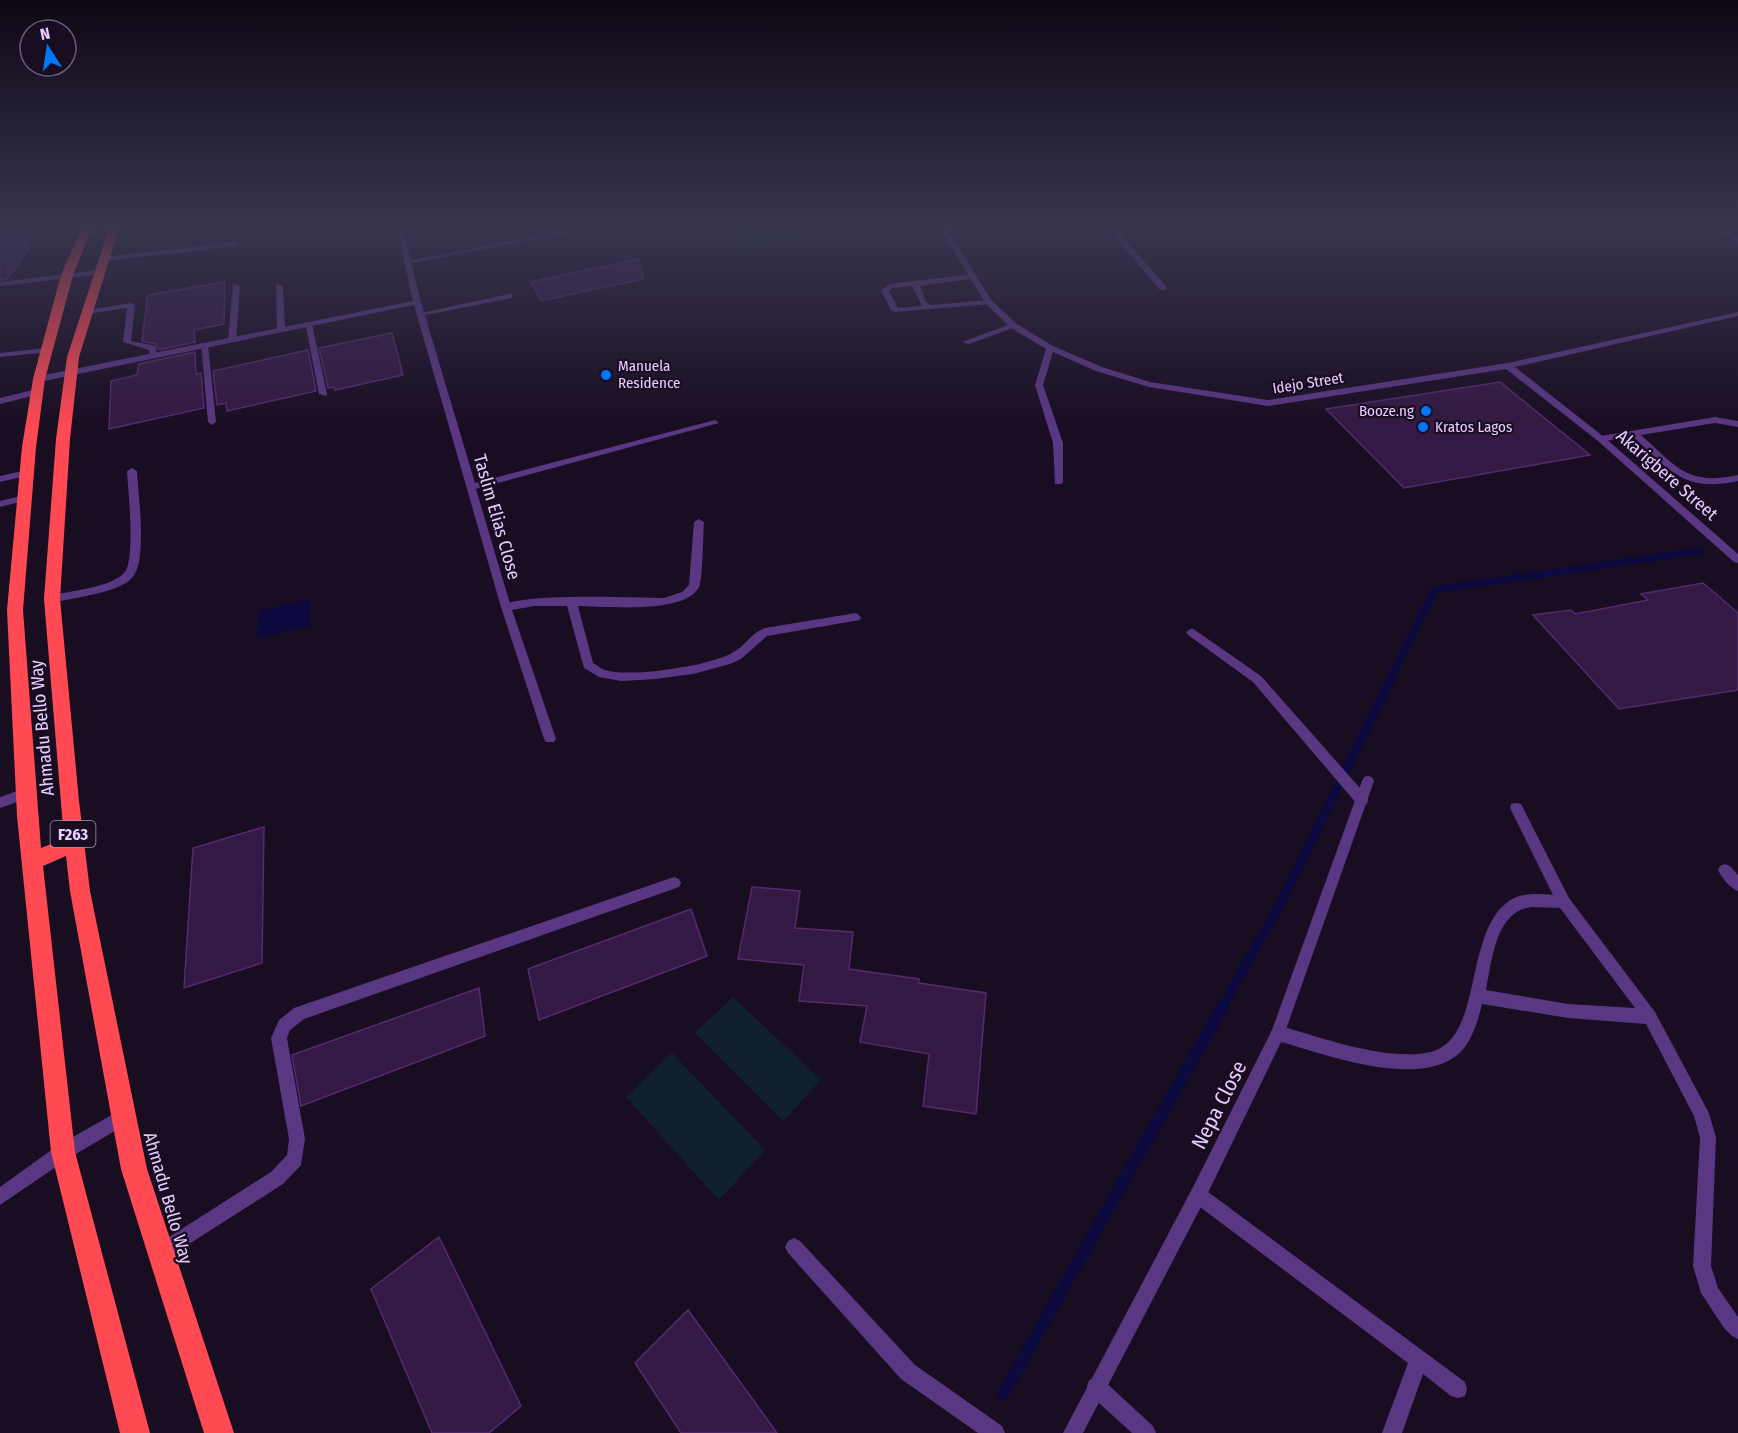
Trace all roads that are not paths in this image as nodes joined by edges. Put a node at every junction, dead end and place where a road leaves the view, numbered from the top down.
1 (62, 292) edge
2 (93, 292) edge
3 (236, 292) edge
4 (279, 292) edge
5 (414, 292) edge
6 (886, 292) edge
7 (918, 292) edge
8 (983, 292) edge
9 (509, 296) dead end
10 (417, 302) junction
11 (989, 302) junction
12 (929, 308) junction
13 (87, 312) junction
14 (420, 314) junction
15 (1738, 314) edge
16 (308, 324) junction
17 (1014, 326) junction
18 (281, 329) junction
19 (232, 340) junction
20 (966, 342) dead end
21 (204, 345) junction
22 (1050, 348) junction
23 (46, 350) junction
24 (0, 355) edge
25 (154, 355) junction
26 (1508, 366) junction
27 (71, 372) junction
28 (38, 386) junction
29 (323, 394) dead end
30 (0, 400) edge
31 (212, 422) dead end
32 (715, 423) dead end
33 (1738, 424) edge
34 (1635, 434) junction
35 (1601, 439) junction
36 (132, 471) dead end
37 (27, 473) junction
38 (1738, 478) edge
39 (0, 479) edge
40 (1058, 482) dead end
41 (471, 487) junction
42 (25, 498) junction
43 (0, 504) edge
44 (699, 522) dead end
45 (1738, 560) edge
46 (52, 599) junction
47 (571, 601) junction
48 (506, 607) junction
49 (856, 617) dead end
50 (1192, 632) dead end
51 (550, 739) dead end
52 (1368, 781) dead end
53 (26, 793) junction
54 (1362, 800) junction
55 (0, 802) edge
56 (1516, 807) dead end
57 (74, 844) junction
58 (32, 861) junction
59 (1725, 870) dead end
60 (674, 883) dead end
61 (1738, 885) edge
62 (1564, 902) junction
63 (1478, 996) junction
64 (1650, 1017) junction
65 (1278, 1033) junction
66 (124, 1116) junction
67 (63, 1152) junction
68 (1198, 1195) junction
69 (0, 1197) edge
70 (794, 1247) dead end
71 (161, 1252) junction
72 (1738, 1330) edge
73 (1419, 1359) junction
74 (1096, 1387) junction
75 (1458, 1389) dead end
76 (135, 1433) edge
77 (219, 1433) edge
78 (995, 1433) edge
79 (1073, 1433) edge
80 (1146, 1433) edge
81 (1392, 1433) edge

1 - 23 highway, Ahmadu Bello Way / F263
2 - 13 highway, Ahmadu Bello Way / F263
3 - 19 street
4 - 18 street
5 - 10 street, Taslim Elias Close
6 - 12 street
7 - 12 street
8 - 11 street, Idejo Street
9 - 14 street
10 - 14 street, Taslim Elias Close
10 - 16 street
11 - 12 street
11 - 17 street, Idejo Street
13 - 25 street
13 - 27 highway, Ahmadu Bello Way / F263
14 - 41 street, Taslim Elias Close
15 - 26 street, Idejo Street
16 - 18 street
16 - 29 street
17 - 20 street
17 - 22 street, Idejo Street
18 - 19 street
19 - 21 street
21 - 25 street
21 - 31 street
22 - 26 street, Idejo Street
22 - 40 street
23 - 24 street
23 - 28 highway, Ahmadu Bello Way / F263
25 - 27 street
26 - 35 street, Akarigbere Street
27 - 28 street
27 - 46 highway, Ahmadu Bello Way / F263
28 - 30 street
28 - 37 highway, Ahmadu Bello Way / F263
32 - 41 street
33 - 34 street
34 - 35 street
34 - 38 street
35 - 45 street, Akarigbere Street
36 - 46 street
37 - 39 street
37 - 42 highway, Ahmadu Bello Way / F263
41 - 48 street, Taslim Elias Close
42 - 43 street
42 - 53 highway, Ahmadu Bello Way / F263
44 - 47 street
46 - 57 highway, Ahmadu Bello Way / F263
47 - 48 street
47 - 49 street
48 - 51 street, Taslim Elias Close
50 - 54 street
52 - 54 street, Nepa Close
53 - 55 street
53 - 58 highway, Ahmadu Bello Way / F263
54 - 65 street, Nepa Close
56 - 62 street
57 - 58 highway
57 - 66 highway, Ahmadu Bello Way / F263
58 - 67 highway, Ahmadu Bello Way / F263
59 - 61 street
60 - 71 street
62 - 63 street
62 - 64 street
63 - 64 street
63 - 65 street
64 - 72 street
65 - 68 street, Nepa Close
66 - 67 street
66 - 71 highway, Ahmadu Bello Way / F263
67 - 69 street
67 - 76 highway, Ahmadu Bello Way / F263
68 - 73 street
68 - 74 street, Nepa Close
70 - 78 street
71 - 77 highway, Ahmadu Bello Way / F263
73 - 75 street
73 - 81 street
74 - 79 street, Nepa Close
74 - 80 street

